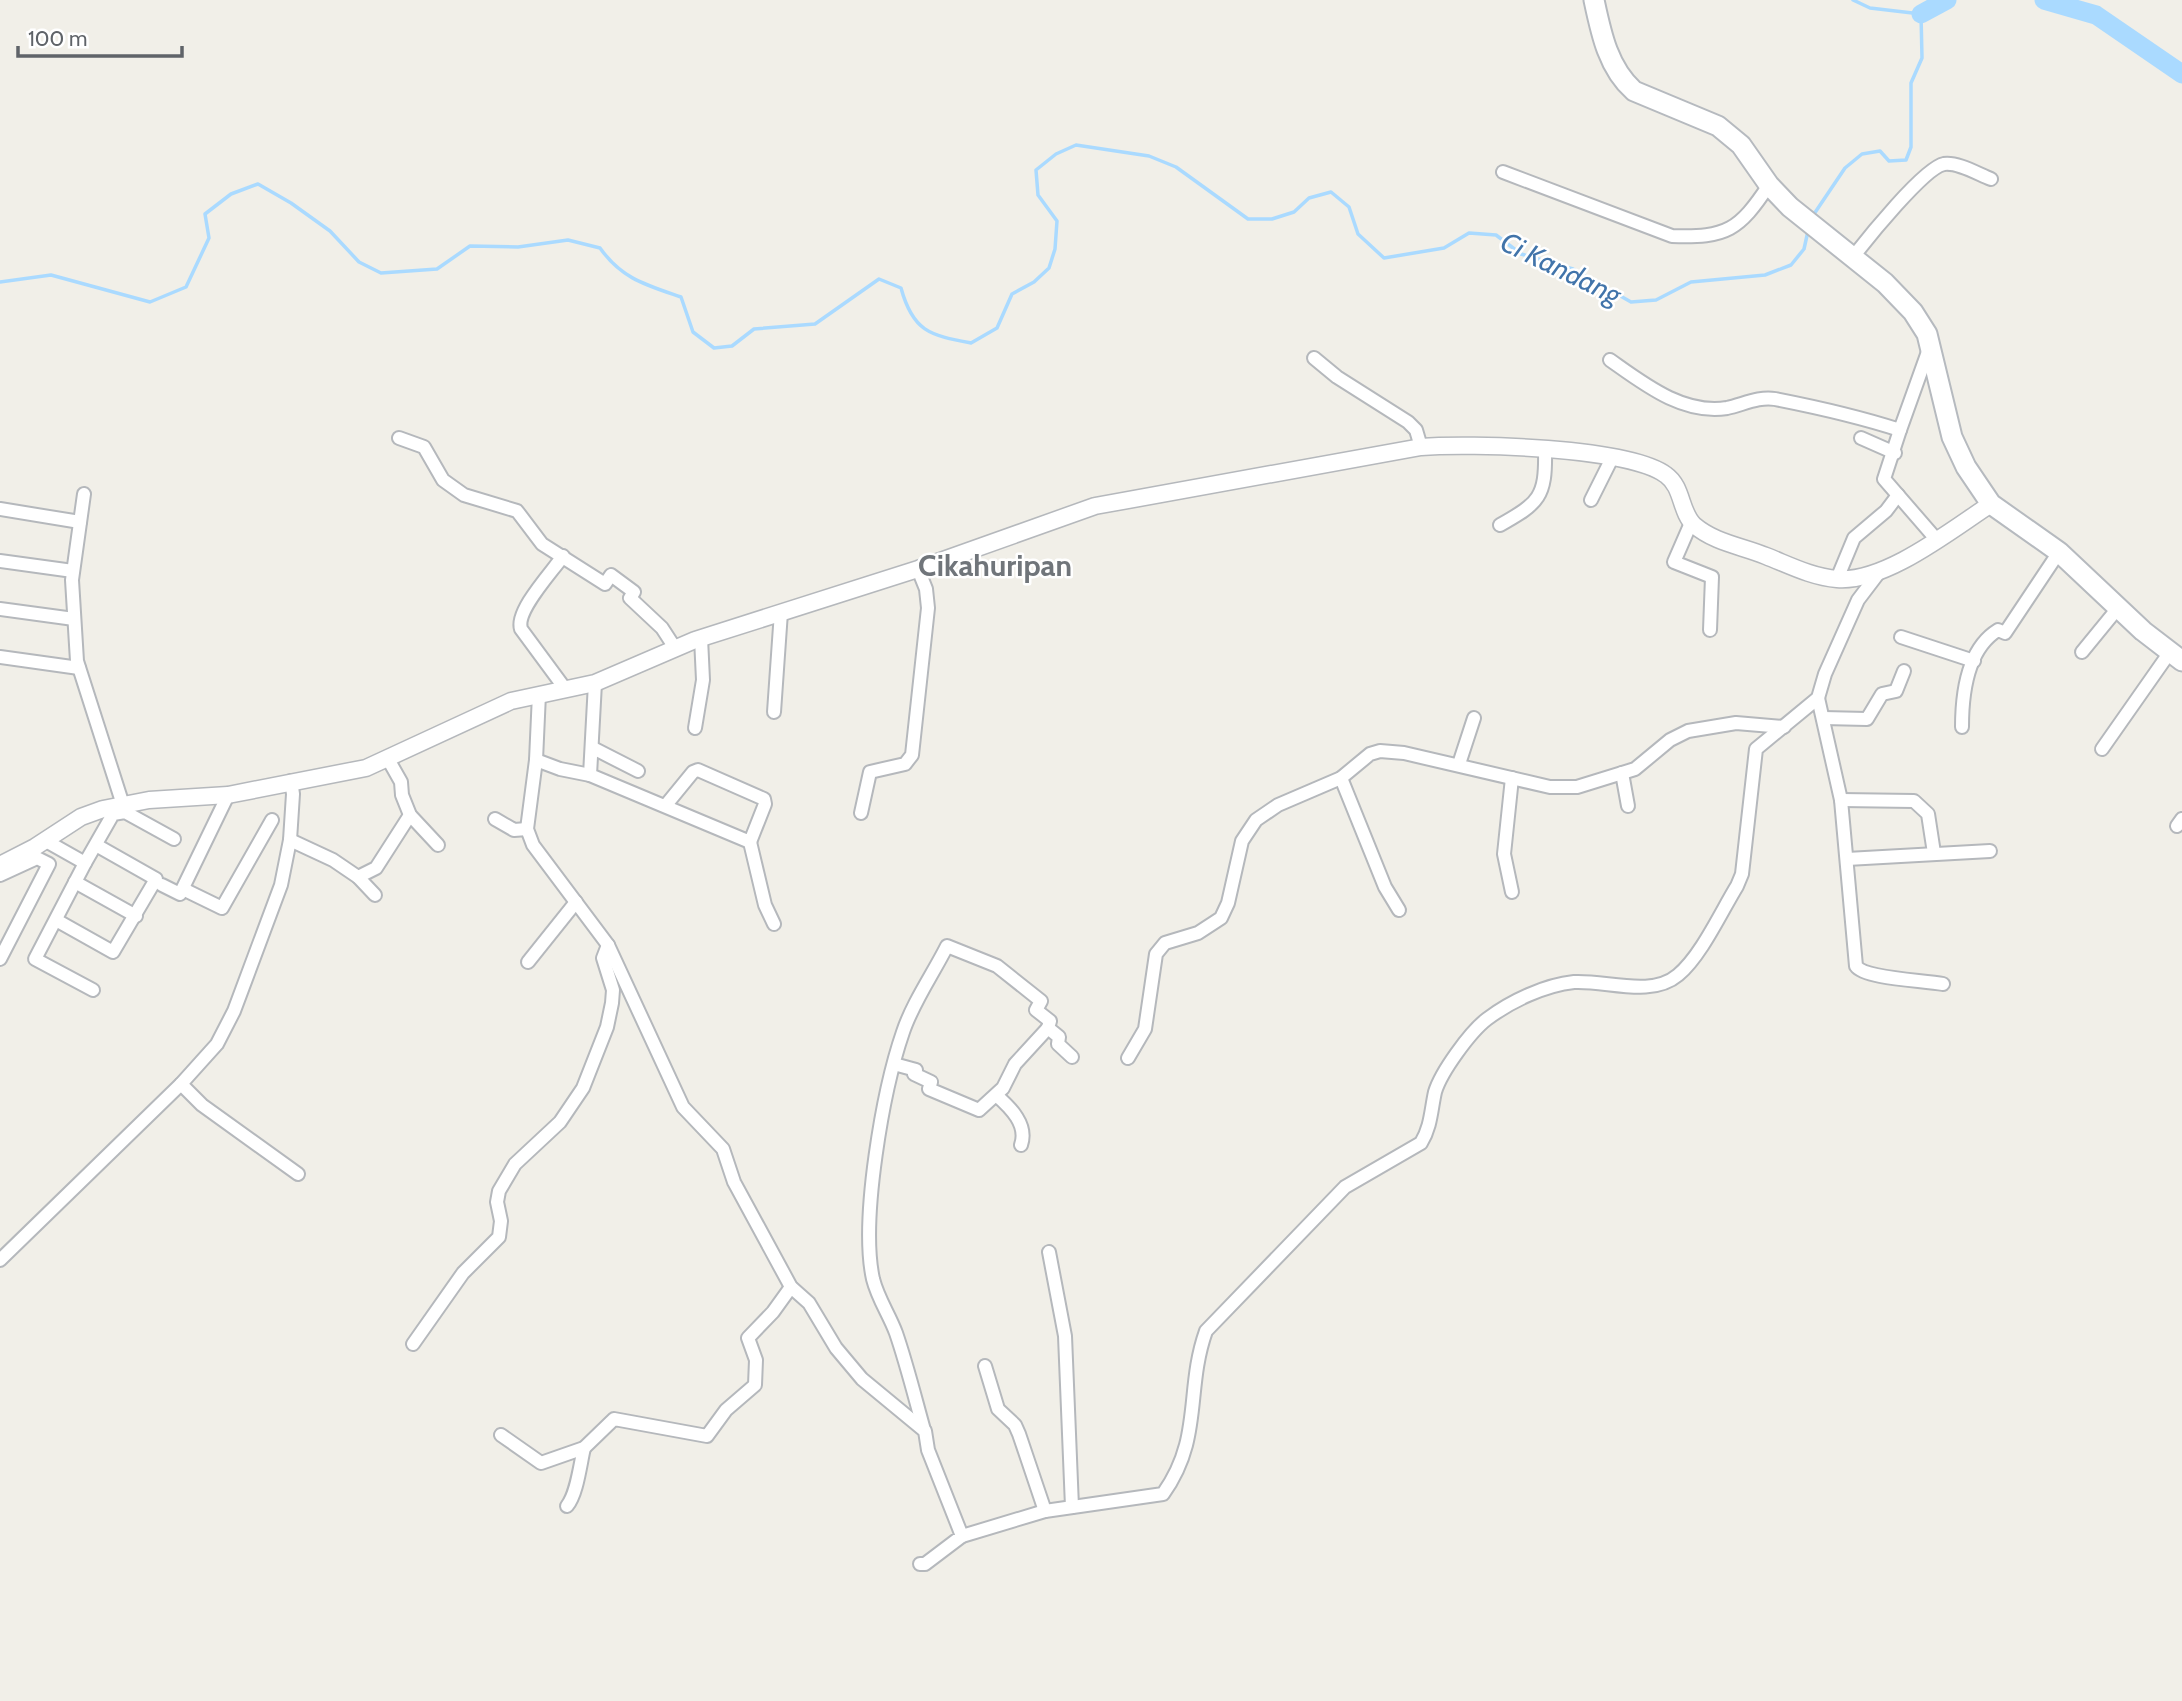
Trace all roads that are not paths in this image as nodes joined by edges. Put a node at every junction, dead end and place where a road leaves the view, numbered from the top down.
1 (1594, 0) edge
2 (1503, 172) dead end
3 (1991, 178) dead end
4 (1769, 185) junction
5 (1853, 257) junction
6 (1930, 346) junction
7 (1314, 358) dead end
8 (1610, 360) dead end
9 (1900, 430) junction
10 (399, 438) dead end
11 (1861, 438) dead end
12 (1421, 447) junction
13 (1545, 451) junction
14 (1895, 453) junction
15 (1613, 456) junction
16 (85, 494) dead end
17 (1898, 495) junction
18 (1591, 500) dead end
19 (1991, 504) junction
20 (0, 509) edge
21 (1689, 517) junction
22 (80, 522) junction
23 (1500, 525) dead end
24 (1936, 539) junction
25 (2059, 552) junction
26 (564, 556) junction
27 (0, 561) edge
28 (918, 569) junction
29 (73, 571) junction
30 (1877, 575) junction
31 (1837, 579) junction
32 (2118, 608) junction
33 (0, 609) edge
34 (781, 612) junction
35 (74, 620) junction
36 (1710, 631) dead end
37 (1901, 637) dead end
38 (701, 638) junction
39 (675, 648) junction
40 (2081, 652) dead end
41 (2176, 656) edge
42 (0, 657) edge
43 (1974, 661) junction
44 (79, 668) junction
45 (1904, 671) dead end
46 (596, 683) junction
47 (566, 690) junction
48 (539, 694) junction
49 (1818, 698) junction
50 (774, 712) dead end
51 (1474, 718) dead end
52 (1824, 718) junction
53 (1784, 727) junction
54 (1962, 727) dead end
55 (695, 728) dead end
56 (593, 748) junction
57 (2102, 749) dead end
58 (388, 760) junction
59 (536, 760) junction
60 (1459, 764) junction
61 (638, 771) dead end
62 (1622, 773) junction
63 (590, 775) junction
64 (1341, 778) junction
65 (1513, 778) junction
66 (291, 781) junction
67 (228, 795) junction
68 (1841, 800) junction
69 (123, 805) junction
70 (666, 805) junction
71 (1628, 806) dead end
72 (861, 813) dead end
73 (410, 815) junction
74 (495, 819) dead end
75 (272, 820) dead end
76 (527, 829) junction
77 (174, 839) dead end
78 (290, 840) junction
79 (46, 841) junction
80 (750, 842) junction
81 (96, 845) junction
82 (438, 845) dead end
83 (1990, 851) dead end
84 (1934, 853) junction
85 (33, 854) junction
86 (1847, 859) junction
87 (85, 863) junction
88 (0, 865) edge
89 (0, 875) edge
90 (358, 877) junction
91 (75, 882) junction
92 (162, 885) dead end
93 (183, 889) junction
94 (1513, 892) dead end
95 (375, 895) dead end
96 (576, 902) junction
97 (1399, 910) dead end
98 (136, 916) junction
99 (55, 920) junction
100 (774, 924) dead end
101 (608, 945) junction
102 (0, 959) edge
103 (528, 962) dead end
104 (1943, 984) dead end
105 (93, 990) dead end
106 (1048, 1028) junction
107 (1072, 1057) dead end
108 (1128, 1058) dead end
109 (894, 1064) junction
110 (181, 1084) junction
111 (996, 1095) junction
112 (1021, 1145) dead end
113 (298, 1174) dead end
114 (1049, 1252) dead end
115 (0, 1260) edge
116 (790, 1287) junction
117 (413, 1344) dead end
118 (985, 1366) dead end
119 (925, 1431) junction
120 (501, 1435) dead end
121 (584, 1448) junction
122 (567, 1506) dead end
123 (1072, 1507) junction
124 (1045, 1511) junction
125 (962, 1536) junction
126 (920, 1564) dead end

1 - 4 main road
2 - 4 street
3 - 5 street
4 - 5 main road
5 - 6 main road
6 - 9 street
6 - 19 main road
7 - 12 street
8 - 9 street
9 - 14 street
10 - 26 street
11 - 14 street
12 - 13 street
12 - 28 street
13 - 15 street
13 - 23 street
14 - 17 street
15 - 18 street
15 - 21 street
16 - 22 street
17 - 24 street
17 - 31 street
19 - 24 street
19 - 25 main road
20 - 22 street
21 - 31 street
21 - 36 street
22 - 29 street
24 - 30 street
25 - 32 main road
25 - 43 street
26 - 39 street
26 - 47 street
27 - 29 street
28 - 34 street
28 - 72 street
29 - 35 street
30 - 31 street
30 - 49 street
32 - 40 street
32 - 41 main road
33 - 35 street
34 - 38 street
34 - 50 street
35 - 44 street
37 - 43 street
38 - 39 street
38 - 55 street
39 - 46 street
41 - 57 street
42 - 44 street
43 - 54 street
44 - 69 street
45 - 52 street
46 - 47 street
46 - 56 street
47 - 48 street
48 - 58 street
48 - 59 street
49 - 52 street
49 - 53 street
51 - 60 street
52 - 68 street
53 - 62 street
53 - 123 street
56 - 61 street
56 - 63 street
58 - 66 street
58 - 73 street
59 - 63 street
59 - 76 street
60 - 64 street
60 - 65 street
62 - 65 street
62 - 71 street
63 - 70 street
64 - 97 street
64 - 108 street
65 - 94 street
66 - 67 street
66 - 78 street
67 - 69 street
67 - 93 street
68 - 84 street
68 - 86 street
69 - 79 street
70 - 80 street
70 - 80 street
73 - 82 street
73 - 90 street
74 - 76 street
75 - 93 street
76 - 96 street
77 - 81 street
78 - 90 street
78 - 110 street
79 - 85 street
79 - 87 street
80 - 100 street
81 - 87 street
81 - 98 street
83 - 84 street
84 - 86 street
85 - 88 street
85 - 89 street
85 - 102 street
86 - 104 street
87 - 91 street
90 - 95 street
91 - 98 street
91 - 99 street
92 - 93 street
96 - 101 street
96 - 103 street
98 - 99 street
99 - 105 street
101 - 116 street
101 - 117 street
106 - 107 street
106 - 109 street
106 - 111 street
109 - 111 street
109 - 119 street
110 - 113 street
110 - 115 street
111 - 112 street
114 - 123 street
116 - 119 street
116 - 121 street
118 - 124 street
119 - 125 street
120 - 121 street
121 - 122 street
123 - 124 street
124 - 125 street
125 - 126 street

